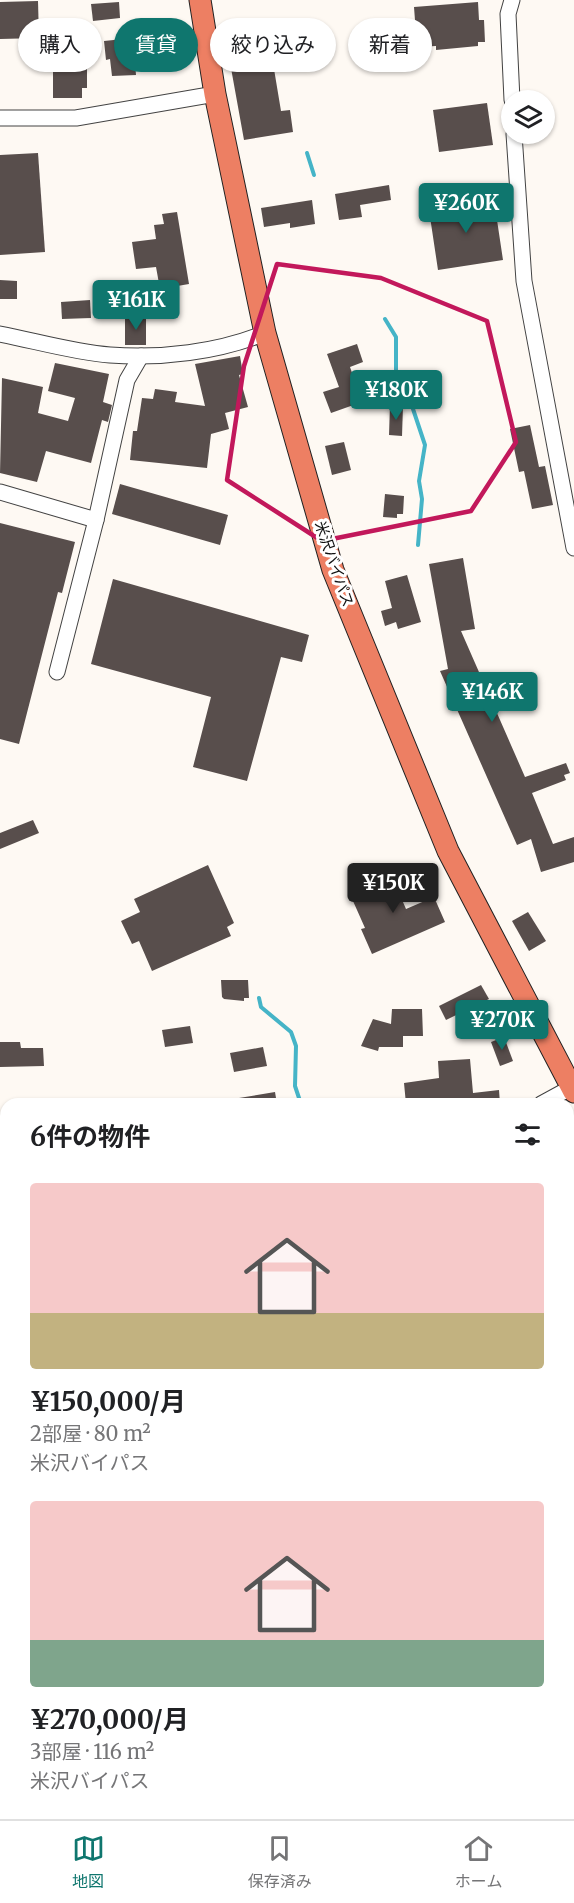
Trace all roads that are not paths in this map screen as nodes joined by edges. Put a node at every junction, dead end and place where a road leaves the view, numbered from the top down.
1 (200, 0) edge
2 (512, 0) edge
3 (512, 90) edge
4 (215, 94) junction
5 (0, 118) edge
6 (515, 144) edge
7 (265, 333) junction
8 (0, 334) edge
9 (141, 356) junction
10 (0, 492) edge
11 (96, 520) junction
12 (574, 548) edge
13 (57, 672) dead end
14 (573, 1088) edge
15 (553, 1098) edge

1 - 4 highway, 米沢バイパス
2 - 3 street
4 - 5 street
4 - 7 highway, 米沢バイパス
6 - 12 street
7 - 9 street
7 - 14 highway, 米沢バイパス
8 - 9 street
9 - 11 street
10 - 11 street
11 - 13 street
14 - 15 street

